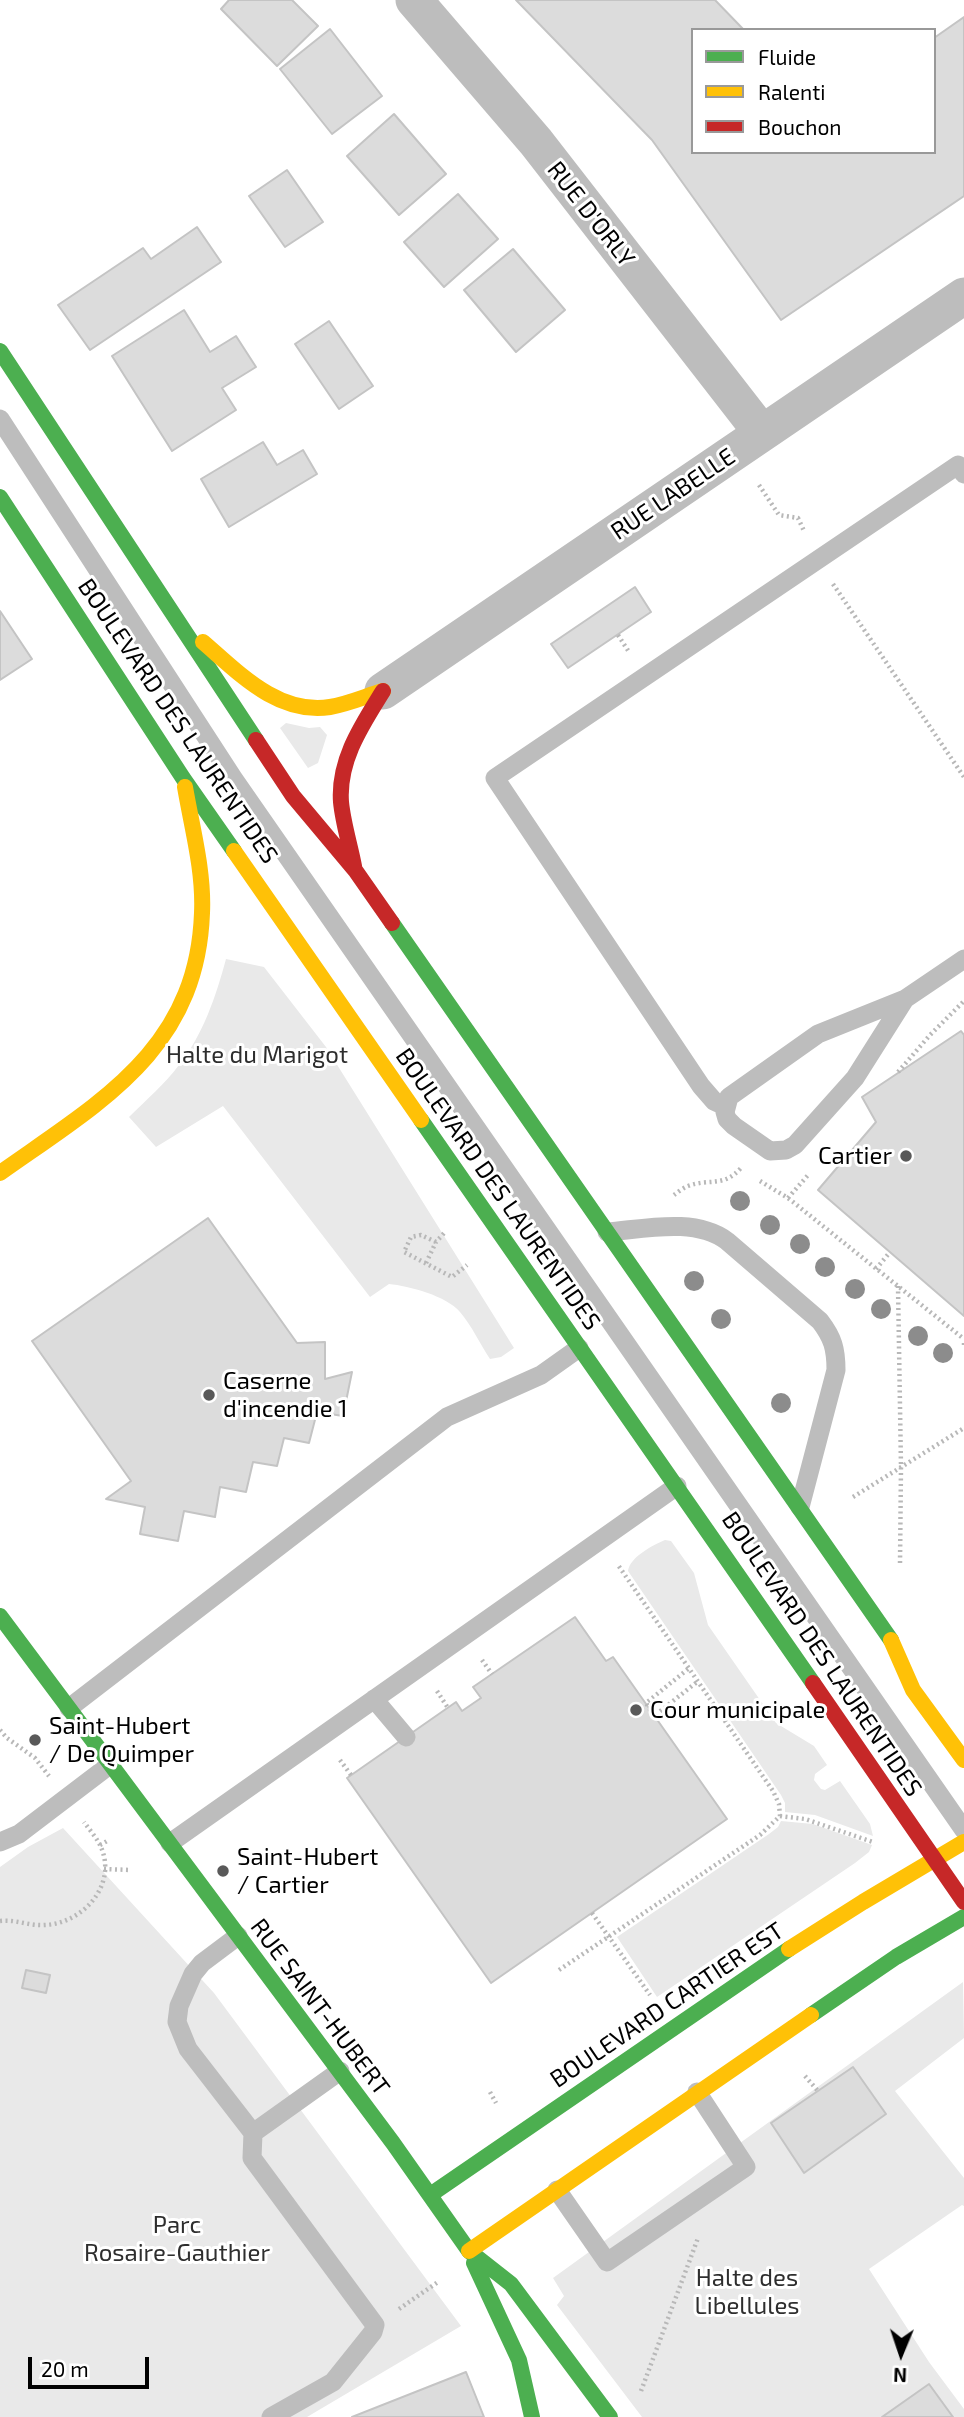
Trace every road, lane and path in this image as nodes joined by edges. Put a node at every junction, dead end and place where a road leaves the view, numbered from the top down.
1 (414, 0) edge
2 (964, 296) edge
3 (0, 351) edge
4 (0, 419) edge
5 (762, 433) junction
6 (962, 467) edge
7 (759, 485) dead end
8 (0, 497) edge
9 (803, 526) dead end
10 (828, 577) dead end
11 (174, 618) junction
12 (618, 635) dead end
13 (635, 661) dead end
14 (383, 691) junction
15 (964, 777) edge
16 (183, 778) junction
17 (355, 870) junction
18 (964, 959) edge
19 (905, 999) junction
20 (964, 1001) edge
21 (895, 1076) dead end
22 (725, 1106) junction
23 (735, 1158) dead end
24 (0, 1173) edge
25 (753, 1174) dead end
26 (668, 1198) dead end
27 (446, 1231) dead end
28 (607, 1232) junction
29 (436, 1242) junction
30 (890, 1252) dead end
31 (426, 1263) junction
32 (467, 1265) dead end
33 (876, 1269) junction
34 (898, 1286) junction
35 (964, 1343) edge
36 (579, 1349) junction
37 (964, 1429) edge
38 (901, 1467) junction
39 (677, 1486) junction
40 (853, 1497) dead end
41 (799, 1508) junction
42 (900, 1564) dead end
43 (618, 1565) dead end
44 (0, 1616) edge
45 (482, 1660) dead end
46 (688, 1669) junction
47 (492, 1674) dead end
48 (697, 1682) junction
49 (437, 1692) dead end
50 (374, 1699) junction
51 (69, 1708) junction
52 (448, 1708) dead end
53 (888, 1722) junction
54 (943, 1722) junction
55 (0, 1730) edge
56 (405, 1737) dead end
57 (35, 1758) dead end
58 (340, 1760) dead end
59 (964, 1760) edge
60 (111, 1764) junction
61 (351, 1775) dead end
62 (780, 1816) junction
63 (84, 1822) dead end
64 (964, 1830) edge
65 (109, 1840) dead end
66 (0, 1842) edge
67 (964, 1842) edge
68 (170, 1843) junction
69 (100, 1845) junction
70 (879, 1845) dead end
71 (934, 1860) junction
72 (104, 1869) junction
73 (131, 1870) dead end
74 (964, 1902) edge
75 (592, 1913) dead end
76 (964, 1917) edge
77 (0, 1922) edge
78 (238, 1936) junction
79 (608, 1937) junction
80 (559, 1970) dead end
81 (657, 2004) dead end
82 (340, 2071) junction
83 (805, 2076) dead end
84 (818, 2091) dead end
85 (697, 2092) junction
86 (253, 2133) junction
87 (557, 2190) junction
88 (430, 2195) junction
89 (699, 2238) dead end
90 (469, 2251) junction
91 (442, 2280) dead end
92 (375, 2325) junction
93 (637, 2402) dead end
94 (271, 2417) edge
95 (532, 2417) edge
96 (610, 2417) edge

1 - 5 street, RUE D'ORLY
2 - 5 street, RUE LABELLE
3 - 11 main road
4 - 53 lane, BOULEVARD DES LAURENTIDES
5 - 14 street, RUE LABELLE
6 - 22 lane
7 - 9 path
8 - 16 main road, BOULEVARD DES LAURENTIDES
10 - 15 path
11 - 14 main road
11 - 17 main road
12 - 13 path
14 - 17 main road
16 - 24 main road
16 - 36 main road, BOULEVARD DES LAURENTIDES
17 - 28 main road
18 - 19 lane
19 - 22 lane
19 - 22 lane
20 - 21 path
23 - 26 path
25 - 33 path
27 - 29 path
28 - 41 main road
28 - 41 lane
29 - 31 path
29 - 31 path
30 - 33 path
31 - 32 path
33 - 34 path
34 - 35 path
34 - 38 path
36 - 39 main road, BOULEVARD DES LAURENTIDES
36 - 51 lane
37 - 38 path
38 - 40 path
38 - 42 path
39 - 50 lane
39 - 71 main road, BOULEVARD DES LAURENTIDES
41 - 54 main road
43 - 46 path
44 - 51 main road, RUE SAINT-HUBERT
45 - 47 path
46 - 48 path
46 - 48 path
48 - 62 path
49 - 52 path
50 - 56 lane
50 - 68 lane
51 - 60 main road, RUE SAINT-HUBERT
53 - 54 lane, BOULEVARD DES LAURENTIDES
53 - 64 lane, BOULEVARD DES LAURENTIDES
54 - 59 main road
55 - 57 path
58 - 61 path
60 - 66 lane
60 - 68 main road, RUE SAINT-HUBERT
62 - 70 path
62 - 79 path
63 - 69 path
65 - 69 path
67 - 71 main road, BOULEVARD CARTIER EST
68 - 78 main road, RUE SAINT-HUBERT
69 - 72 path
71 - 74 main road, BOULEVARD DES LAURENTIDES
71 - 88 main road, BOULEVARD CARTIER EST
72 - 73 path
72 - 77 path
75 - 79 path
76 - 85 main road
78 - 82 main road, RUE SAINT-HUBERT
78 - 86 lane
79 - 80 path
79 - 81 path
82 - 86 lane
82 - 88 main road, RUE SAINT-HUBERT
83 - 84 path
85 - 87 main road
85 - 87 lane
86 - 92 lane
87 - 90 main road
88 - 90 main road, RUE SAINT-HUBERT
89 - 93 path
90 - 95 main road
90 - 96 main road, RUE SAINT-HUBERT
91 - 92 path
92 - 94 lane

